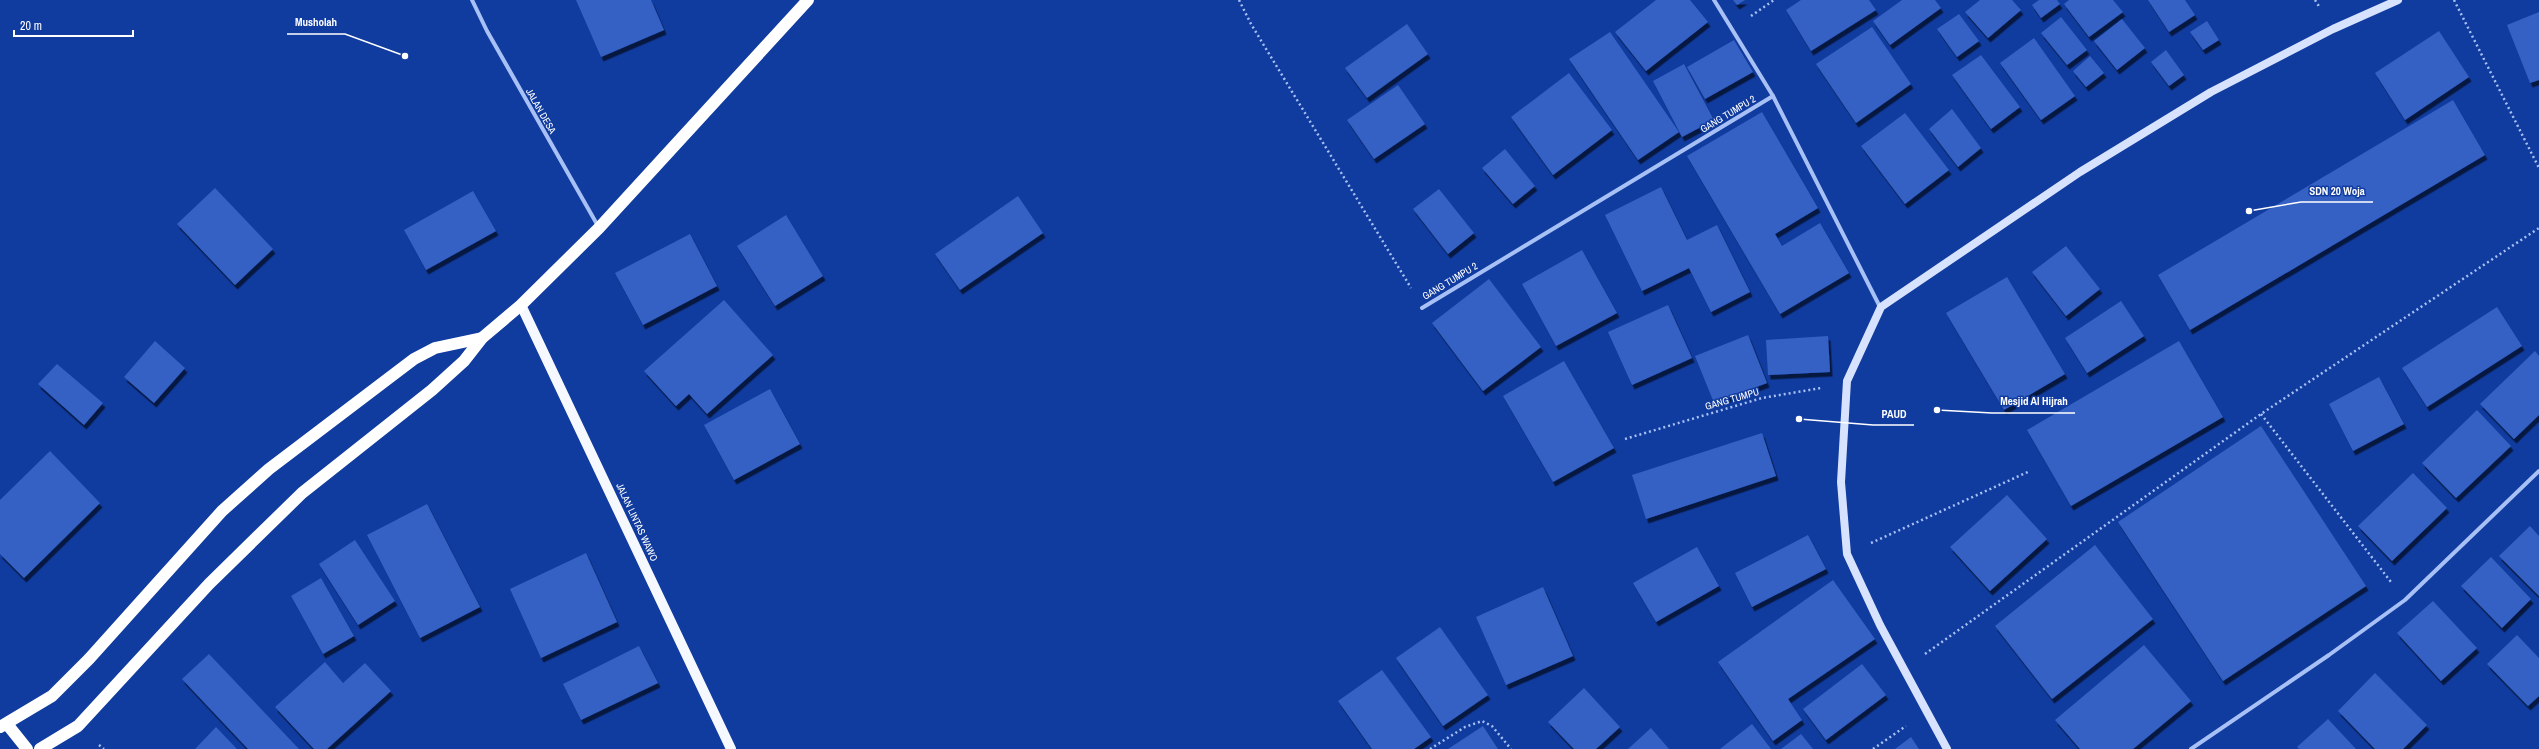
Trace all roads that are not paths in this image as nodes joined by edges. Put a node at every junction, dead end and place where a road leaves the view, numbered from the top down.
1 (472, 0) edge
2 (808, 0) edge
3 (1714, 0) edge
4 (2398, 0) edge
5 (1773, 96) junction
6 (599, 228) junction
7 (521, 305) junction
8 (1880, 307) junction
9 (1422, 308) road end
10 (482, 338) junction
11 (2539, 471) edge
12 (4, 725) edge
13 (27, 749) edge
14 (40, 749) edge
15 (731, 749) edge
16 (1947, 749) edge
17 (2191, 749) edge

1 - 6 street, JALAN DESA
2 - 6 highway
3 - 5 street
4 - 8 street
5 - 8 street
5 - 9 street, GANG TUMPU 2
6 - 7 highway
7 - 10 highway
7 - 15 main road, JALAN LINTAS WAWO
8 - 16 street
10 - 12 highway
10 - 14 highway
11 - 17 street
12 - 13 highway

